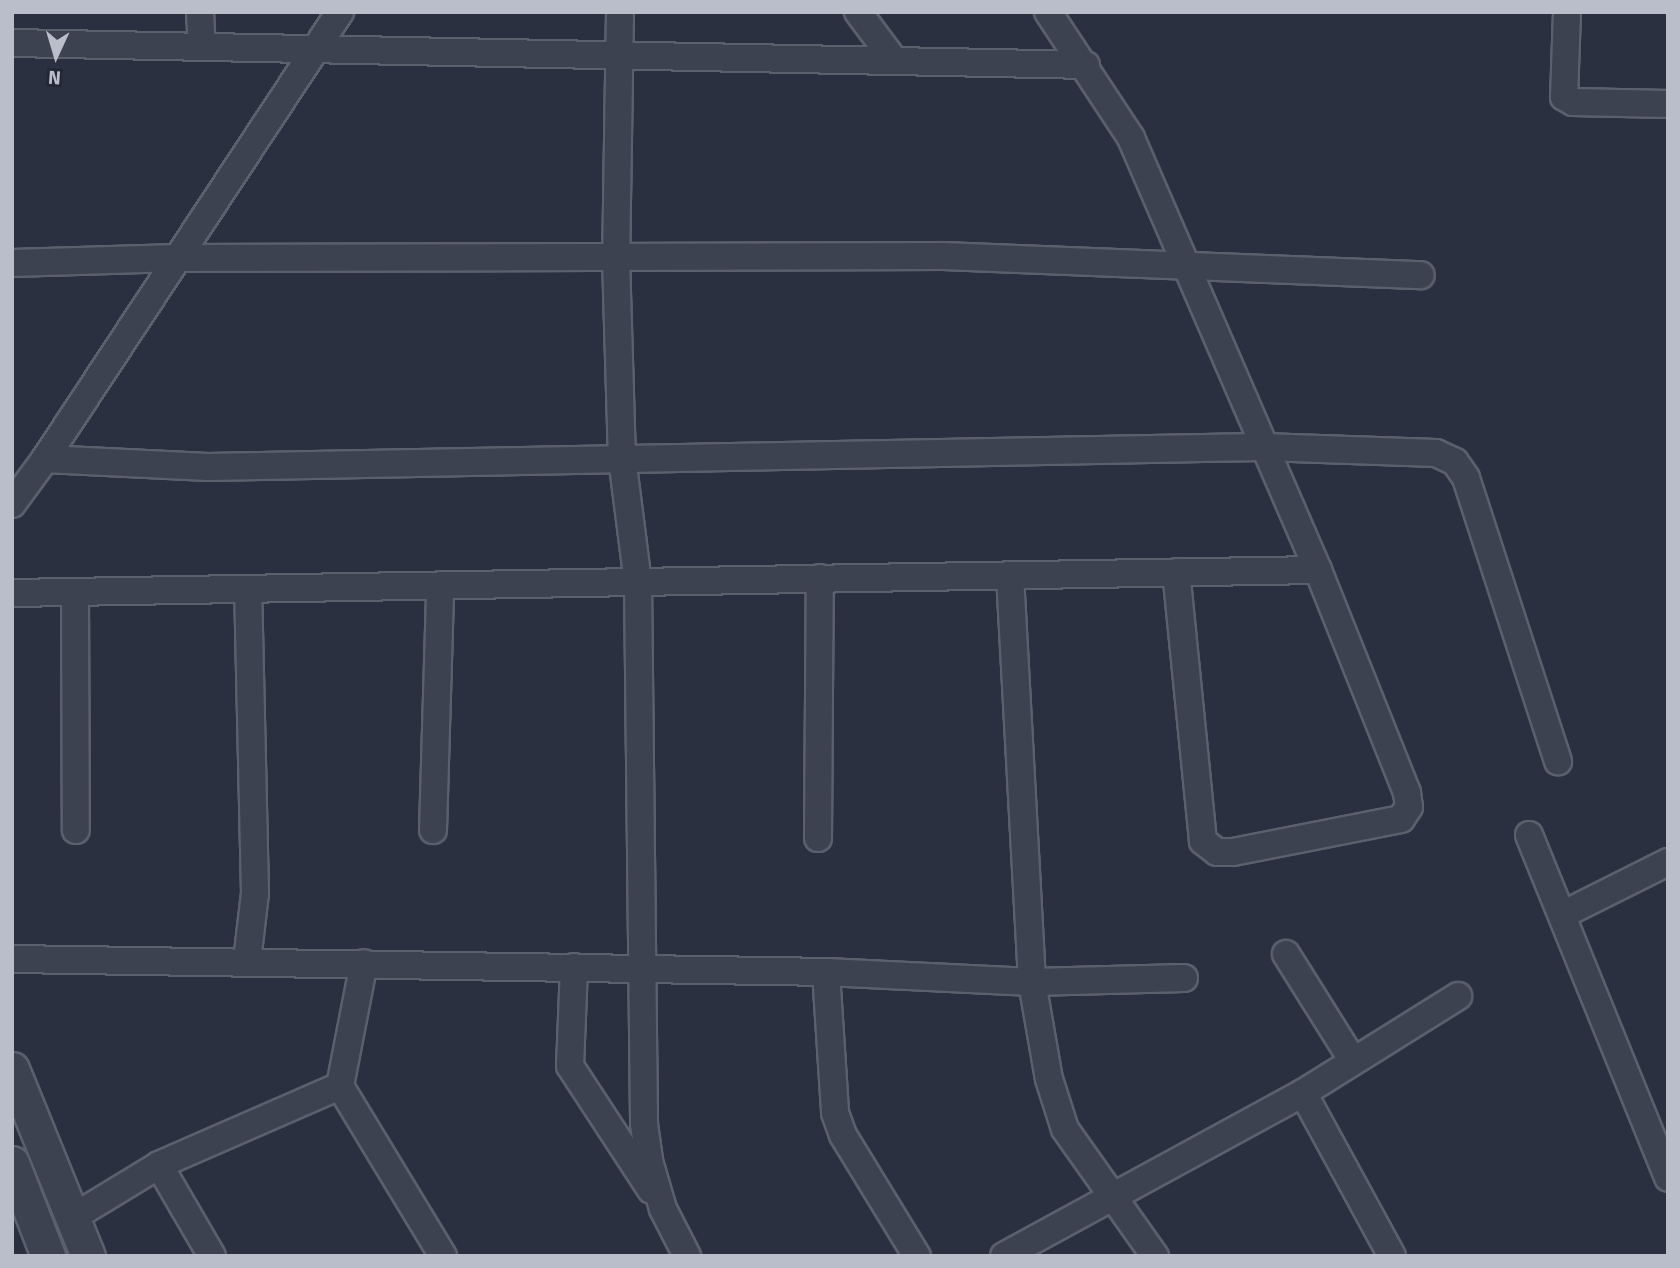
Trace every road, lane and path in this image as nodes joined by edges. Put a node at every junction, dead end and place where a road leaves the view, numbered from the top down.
1 (200, 12) edge
2 (340, 12) edge
3 (620, 12) edge
4 (858, 12) edge
5 (1048, 12) edge
6 (1567, 12) edge
7 (12, 43) edge
8 (202, 47) junction
9 (318, 49) junction
10 (620, 55) junction
11 (893, 58) junction
12 (1086, 65) junction
13 (1668, 104) edge
14 (177, 258) junction
15 (616, 258) junction
16 (12, 263) edge
17 (1184, 267) junction
18 (1421, 275) dead end
19 (1263, 447) junction
20 (622, 458) junction
21 (45, 459) junction
22 (12, 504) edge
23 (1318, 570) junction
24 (1176, 572) junction
25 (1010, 575) junction
26 (820, 578) junction
27 (638, 583) junction
28 (440, 586) junction
29 (247, 590) junction
30 (12, 593) edge
31 (75, 593) junction
32 (1558, 761) dead end
33 (76, 830) dead end
34 (433, 830) dead end
35 (1529, 835) dead end
36 (818, 838) dead end
37 (1668, 862) edge
38 (1564, 914) junction
39 (1286, 954) dead end
40 (12, 959) edge
41 (247, 961) junction
42 (363, 963) junction
43 (575, 967) junction
44 (642, 969) junction
45 (826, 972) junction
46 (1184, 978) dead end
47 (1032, 982) junction
48 (1458, 996) dead end
49 (1353, 1061) junction
50 (12, 1069) edge
51 (340, 1086) junction
52 (1303, 1093) junction
53 (12, 1163) edge
54 (159, 1165) junction
55 (1668, 1178) edge
56 (1115, 1196) junction
57 (663, 1209) junction
58 (72, 1218) junction
59 (48, 1256) edge
60 (88, 1256) edge
61 (212, 1256) edge
62 (443, 1256) edge
63 (687, 1256) edge
64 (917, 1256) edge
65 (1004, 1256) edge
66 (1154, 1256) edge
67 (1392, 1256) edge

1 - 8 street
2 - 9 street
3 - 10 street
4 - 11 street
5 - 12 street
6 - 13 street
7 - 8 street
8 - 9 street
9 - 10 street
9 - 14 street
10 - 11 street
10 - 15 street
11 - 12 street
12 - 17 street
14 - 15 street
14 - 16 street
14 - 21 street
15 - 17 street
15 - 20 street
17 - 18 street
17 - 19 street
19 - 20 street
19 - 23 street
19 - 32 street
20 - 21 street
20 - 27 street
21 - 22 street
23 - 24 street
23 - 24 street
24 - 25 street
25 - 26 street
25 - 47 street
26 - 27 street
26 - 36 street
27 - 28 street
27 - 44 street
28 - 29 street
28 - 34 street
29 - 31 street
29 - 41 street
30 - 31 street
31 - 33 street
35 - 38 street
37 - 38 street
38 - 55 street
39 - 49 street
40 - 41 street
41 - 42 street
42 - 43 street
42 - 51 street
43 - 44 street
43 - 57 street
44 - 45 street
44 - 57 street
45 - 47 street
45 - 64 street
46 - 47 street
47 - 56 street
48 - 49 street
49 - 52 street
50 - 58 street
51 - 54 street
51 - 62 street
52 - 56 street
52 - 67 street
53 - 59 street
54 - 58 street
54 - 61 street
56 - 65 street
56 - 66 street
57 - 63 street
58 - 60 street

